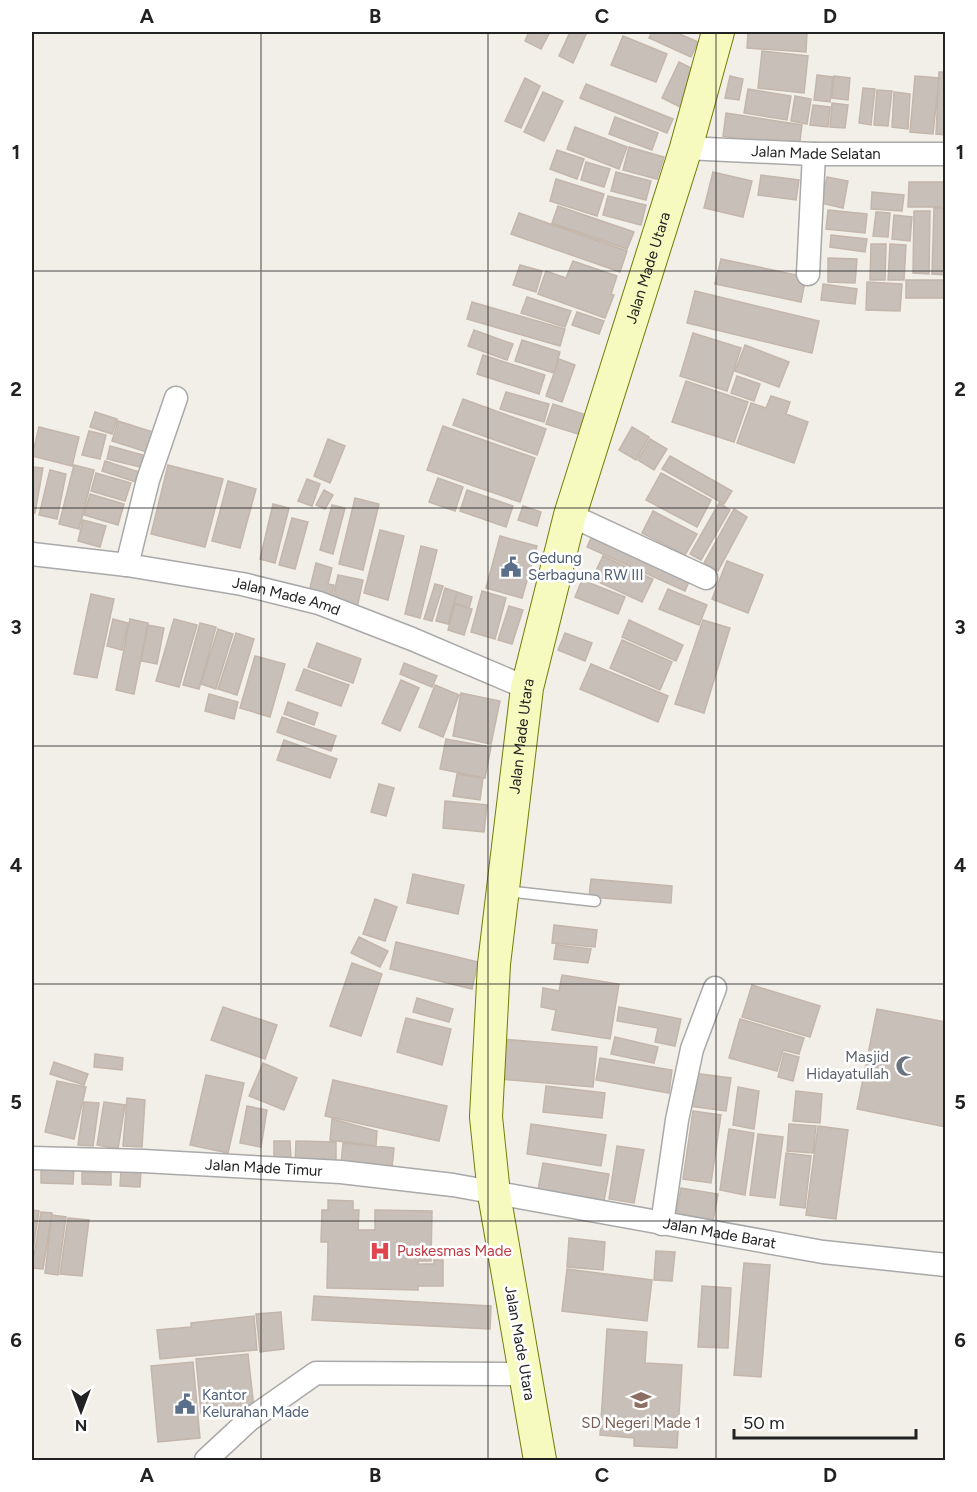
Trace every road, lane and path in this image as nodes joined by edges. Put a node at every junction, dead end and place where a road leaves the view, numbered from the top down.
1 (718, 32) edge
2 (686, 148) junction
3 (814, 154) junction
4 (945, 154) edge
5 (808, 274) dead end
6 (176, 398) dead end
7 (570, 515) junction
8 (32, 554) edge
9 (127, 565) junction
10 (706, 578) dead end
11 (527, 688) junction
12 (503, 891) junction
13 (594, 902) dead end
14 (715, 988) dead end
15 (32, 1158) edge
16 (494, 1194) junction
17 (662, 1224) junction
18 (945, 1265) edge
19 (526, 1374) junction
20 (206, 1461) edge
21 (540, 1461) edge

1 - 2 street, Jalan Made Utara
2 - 3 street, Jalan Made Selatan
2 - 7 street, Jalan Made Utara
3 - 4 street, Jalan Made Selatan
3 - 5 street
6 - 9 street
7 - 10 street
7 - 11 street, Jalan Made Utara
8 - 9 street, Jalan Made Amd
9 - 11 street, Jalan Made Amd
11 - 12 street, Jalan Made Utara
12 - 13 lane
12 - 16 street, Jalan Made Utara
14 - 17 street
15 - 16 street, Jalan Made Timur
16 - 17 street, Jalan Made Barat
16 - 19 street, Jalan Made Utara
17 - 18 street, Jalan Made Barat
19 - 20 street
19 - 21 street, Jalan Made Utara

